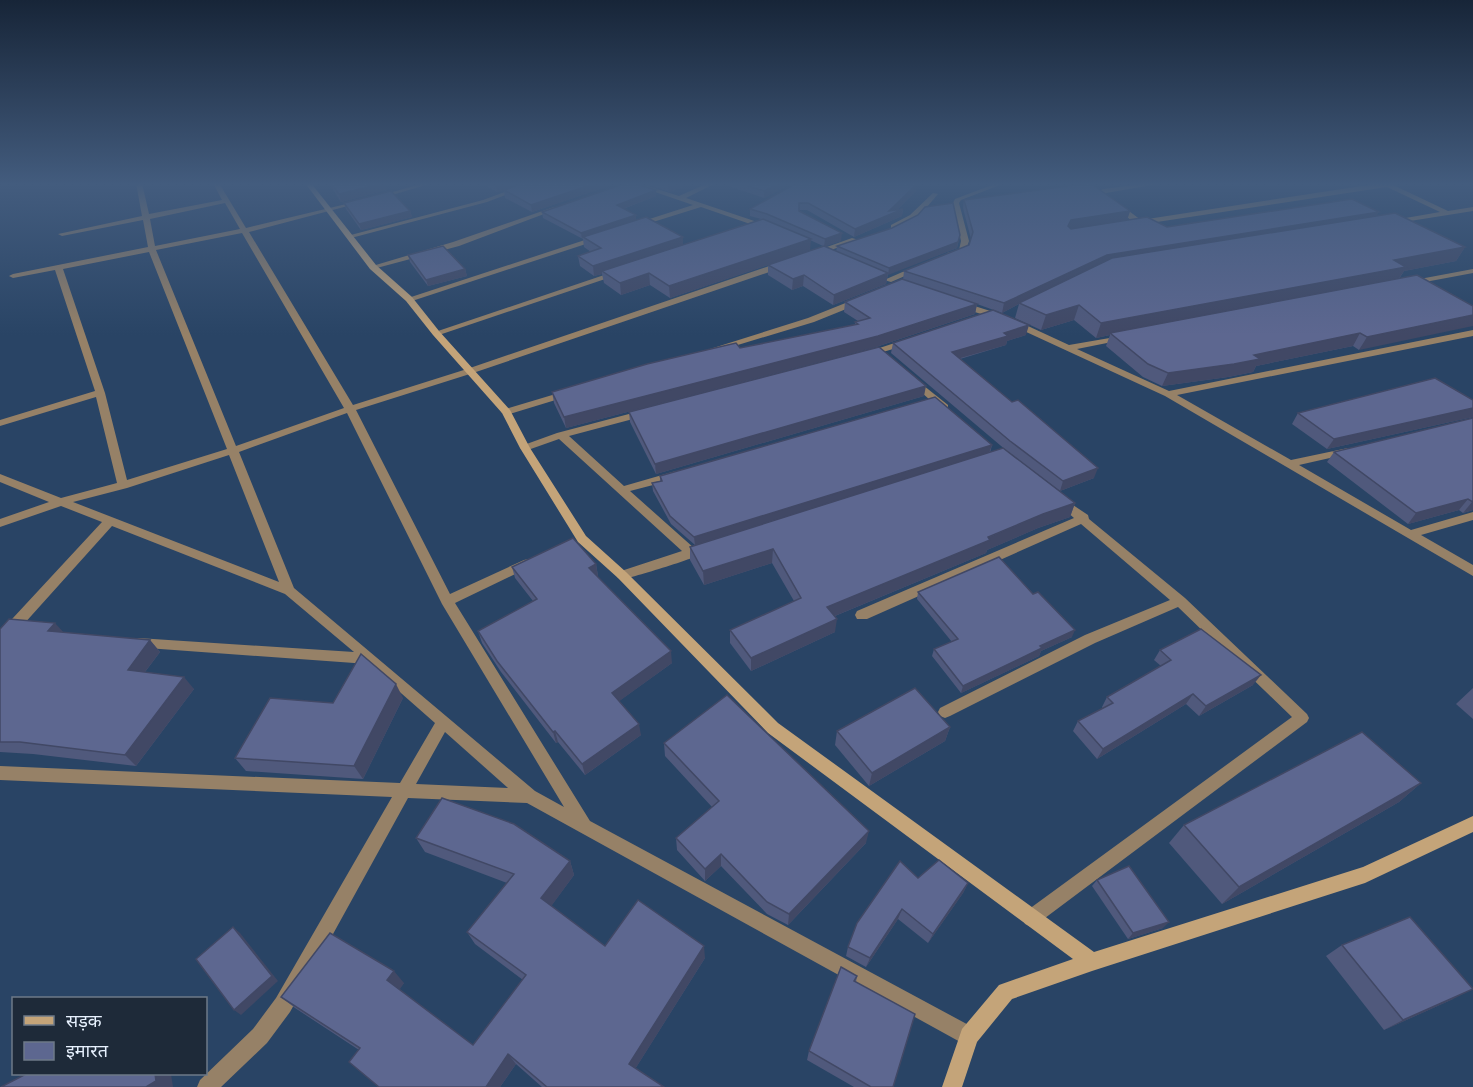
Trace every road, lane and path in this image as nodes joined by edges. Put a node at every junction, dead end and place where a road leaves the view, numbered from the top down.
1 (149, 234) edge
2 (229, 234) edge
3 (245, 234) edge
4 (360, 234) edge
5 (485, 234) edge
6 (963, 234) edge
7 (609, 235) edge
8 (351, 236) joint
9 (843, 236) edge
10 (152, 249) junction
11 (817, 252) edge
12 (797, 259) edge
13 (940, 259) edge
14 (930, 264) edge
15 (58, 267) junction
16 (373, 267) junction
17 (627, 270) edge
18 (1473, 271) edge
19 (13, 276) dead end
20 (1394, 286) edge
21 (409, 299) junction
22 (946, 299) edge
23 (1013, 313) edge
24 (991, 314) junction
25 (1003, 318) junction
26 (969, 321) edge
27 (436, 333) junction
28 (1473, 333) edge
29 (1137, 335) edge
30 (913, 340) edge
31 (1066, 348) junction
32 (709, 351) edge
33 (880, 351) junction
34 (857, 357) edge
35 (470, 371) junction
36 (574, 392) edge
37 (100, 393) junction
38 (1168, 394) junction
39 (350, 409) junction
40 (652, 411) edge
41 (506, 412) junction
42 (951, 413) edge
43 (0, 423) edge
44 (561, 435) junction
45 (525, 448) junction
46 (1359, 448) edge
47 (231, 451) junction
48 (1290, 464) junction
49 (689, 471) edge
50 (0, 478) edge
51 (123, 485) junction
52 (622, 490) junction
53 (1047, 490) edge
54 (63, 501) junction
55 (1473, 516) edge
56 (1084, 518) junction
57 (110, 521) junction
58 (0, 523) edge
59 (1410, 534) junction
60 (714, 546) edge
61 (692, 553) junction
62 (541, 558) edge
63 (1473, 571) edge
64 (622, 575) junction
65 (289, 591) junction
66 (447, 601) junction
67 (1179, 601) junction
68 (862, 615) dead end
69 (0, 641) edge
70 (127, 643) edge
71 (371, 659) junction
72 (945, 712) dead end
73 (443, 722) junction
74 (0, 773) edge
75 (404, 791) junction
76 (529, 796) junction
77 (1473, 824) edge
78 (585, 827) junction
79 (1031, 918) junction
80 (1092, 962) junction
81 (969, 1036) junction
82 (207, 1087) edge
83 (952, 1087) edge

1 - 10 street
2 - 10 street
3 - 39 street
4 - 8 street
5 - 16 street
6 - 13 street
7 - 21 street
8 - 16 street
9 - 11 street
10 - 15 street
10 - 47 street
12 - 35 street
14 - 32 street
15 - 19 street
15 - 37 street
16 - 21 street
17 - 27 street
18 - 20 street
21 - 27 street
22 - 24 street
23 - 25 street
24 - 25 street
24 - 26 street
25 - 31 street
27 - 35 street
28 - 38 street
29 - 31 street
30 - 33 street
31 - 38 street
33 - 34 street
33 - 42 street
35 - 39 street
35 - 41 street
36 - 41 street
37 - 43 street
37 - 51 street
38 - 48 street
39 - 47 street
39 - 66 street
40 - 44 street
41 - 45 street
44 - 45 street
44 - 52 street
45 - 64 street
46 - 48 street
47 - 51 street
47 - 65 street
48 - 59 street
49 - 52 street
50 - 54 street
51 - 54 street
52 - 61 street
53 - 56 street
54 - 57 street
54 - 58 street
55 - 59 street
56 - 67 street
56 - 68 street
57 - 65 street
57 - 69 street
59 - 63 street
60 - 61 street
61 - 64 street
62 - 66 street
64 - 79 street
65 - 71 street
66 - 78 street
67 - 72 street
67 - 79 street
70 - 71 street
71 - 73 street
73 - 75 street
73 - 76 street
74 - 75 street
75 - 76 street
75 - 82 street
76 - 78 street
77 - 80 street
78 - 81 street
79 - 80 street
80 - 81 street
81 - 83 street

